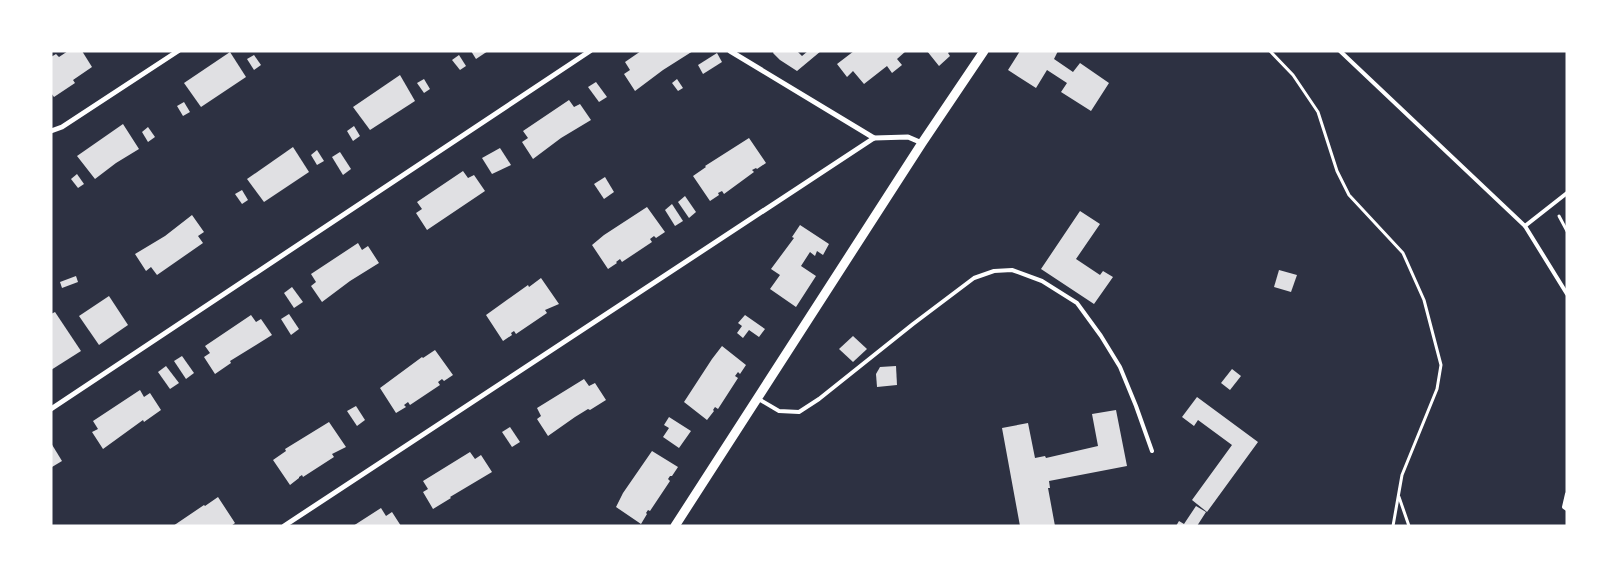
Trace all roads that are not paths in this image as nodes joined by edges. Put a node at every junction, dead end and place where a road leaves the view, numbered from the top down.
1 (178, 51) edge
2 (590, 51) edge
3 (730, 51) edge
4 (984, 51) edge
5 (1340, 51) edge
6 (51, 131) edge
7 (874, 138) junction
8 (922, 143) junction
9 (1567, 193) edge
10 (1525, 226) junction
11 (1567, 294) edge
12 (757, 398) junction
13 (51, 409) edge
14 (1152, 451) dead end
15 (1567, 494) edge
16 (1567, 509) edge
17 (284, 526) edge
18 (675, 526) edge

1 - 6 street
2 - 13 street
3 - 7 street
4 - 8 street
5 - 10 lane
7 - 8 street
7 - 17 street
8 - 12 street
9 - 10 lane
10 - 11 lane
12 - 14 lane
12 - 18 street
15 - 16 lane

